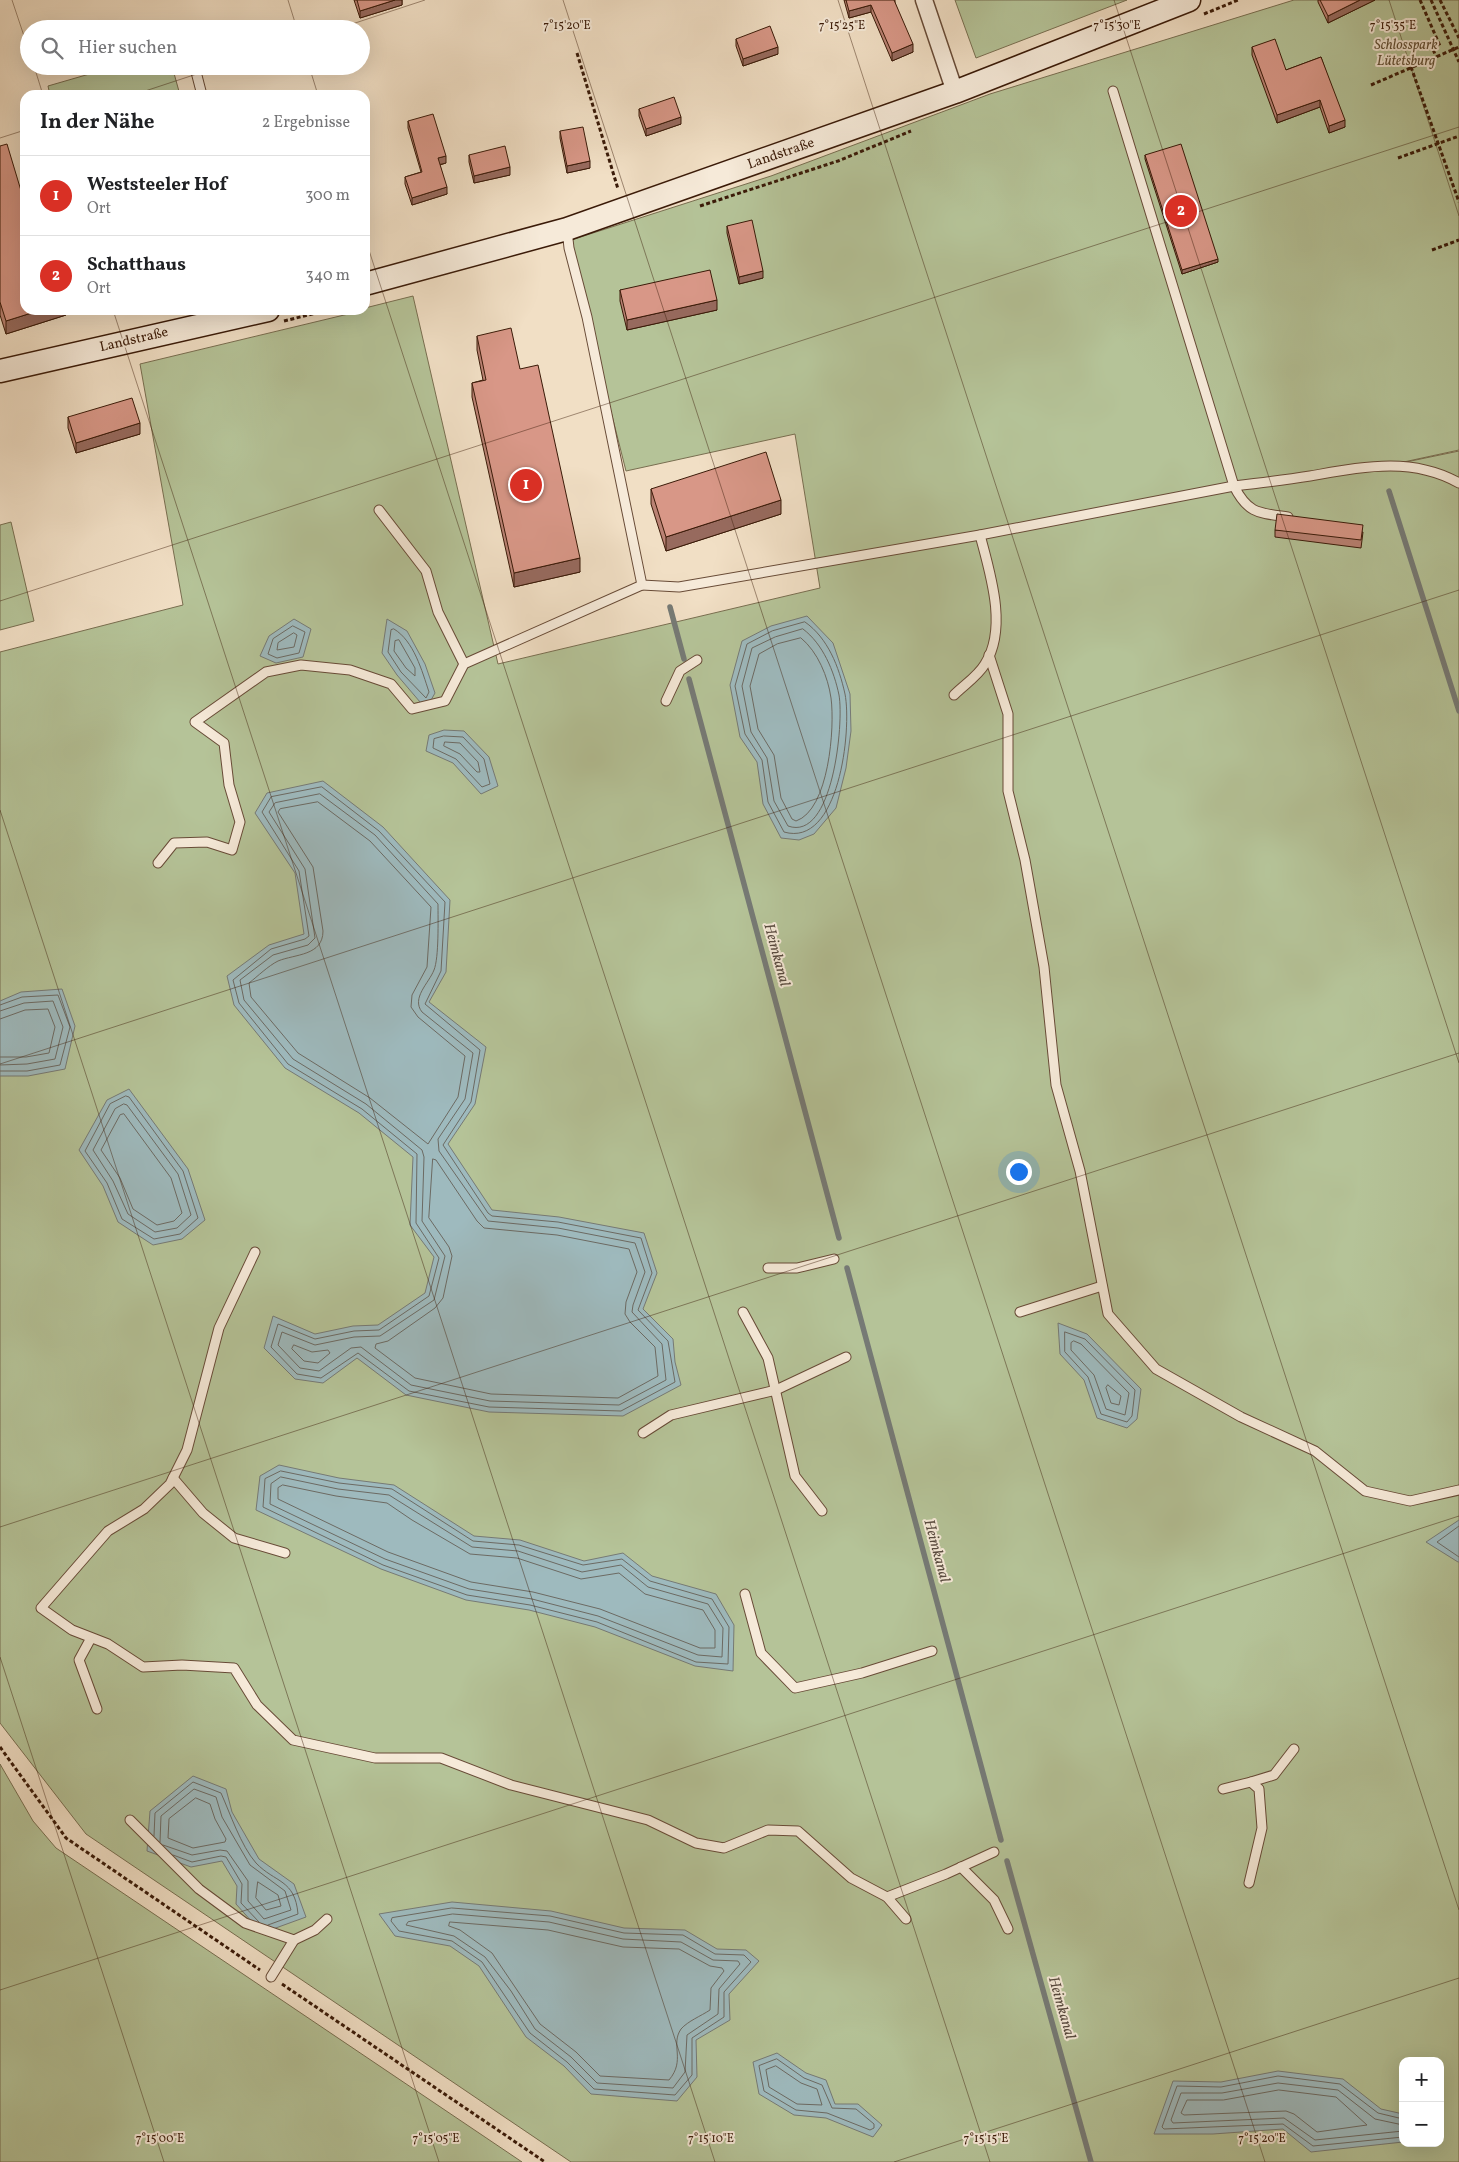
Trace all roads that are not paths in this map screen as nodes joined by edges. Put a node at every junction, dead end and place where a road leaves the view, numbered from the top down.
1 (924, 0) edge
2 (1188, 0) edge
3 (197, 75) edge
4 (201, 90) edge
5 (1113, 91) dead end
6 (954, 92) junction
7 (567, 229) junction
8 (370, 283) edge
9 (245, 315) edge
10 (0, 371) edge
11 (1459, 483) edge
12 (1234, 486) junction
13 (379, 510) dead end
14 (1294, 518) edge
15 (980, 535) junction
16 (642, 585) junction
17 (988, 655) junction
18 (698, 660) dead end
19 (464, 664) junction
20 (954, 694) dead end
21 (666, 702) dead end
22 (158, 863) dead end
23 (254, 1252) dead end
24 (834, 1259) dead end
25 (768, 1268) dead end
26 (1102, 1286) junction
27 (743, 1312) dead end
28 (1020, 1312) dead end
29 (846, 1357) dead end
30 (775, 1390) junction
31 (643, 1433) dead end
32 (173, 1478) junction
33 (1459, 1490) edge
34 (822, 1511) dead end
35 (285, 1553) dead end
36 (745, 1594) dead end
37 (92, 1638) junction
38 (932, 1651) dead end
39 (97, 1708) dead end
40 (1294, 1749) dead end
41 (1251, 1782) junction
42 (1223, 1789) dead end
43 (130, 1820) dead end
44 (994, 1852) dead end
45 (961, 1867) junction
46 (1249, 1883) dead end
47 (887, 1897) junction
48 (327, 1919) dead end
49 (906, 1919) dead end
50 (1008, 1929) dead end
51 (294, 1940) junction
52 (271, 1977) dead end

1 - 6 street
2 - 6 street, Landstraße
3 - 4 lane
5 - 12 lane
6 - 7 street, Landstraße
7 - 8 street, Landstraße
7 - 16 lane
9 - 10 street, Landstraße
11 - 12 lane
12 - 14 lane
12 - 15 lane
13 - 19 lane
15 - 16 lane
15 - 17 lane
16 - 19 lane
17 - 20 lane
17 - 26 lane
18 - 21 lane
19 - 22 lane
23 - 32 lane
24 - 25 lane
26 - 28 lane
26 - 33 lane
27 - 30 lane
29 - 30 lane
30 - 31 lane
30 - 34 lane
32 - 35 lane
32 - 37 lane
36 - 38 lane
37 - 39 lane
37 - 47 lane
40 - 41 lane
41 - 42 lane
41 - 46 lane
43 - 51 lane
44 - 45 lane
45 - 47 lane
45 - 50 lane
47 - 49 lane
48 - 51 lane
51 - 52 lane

